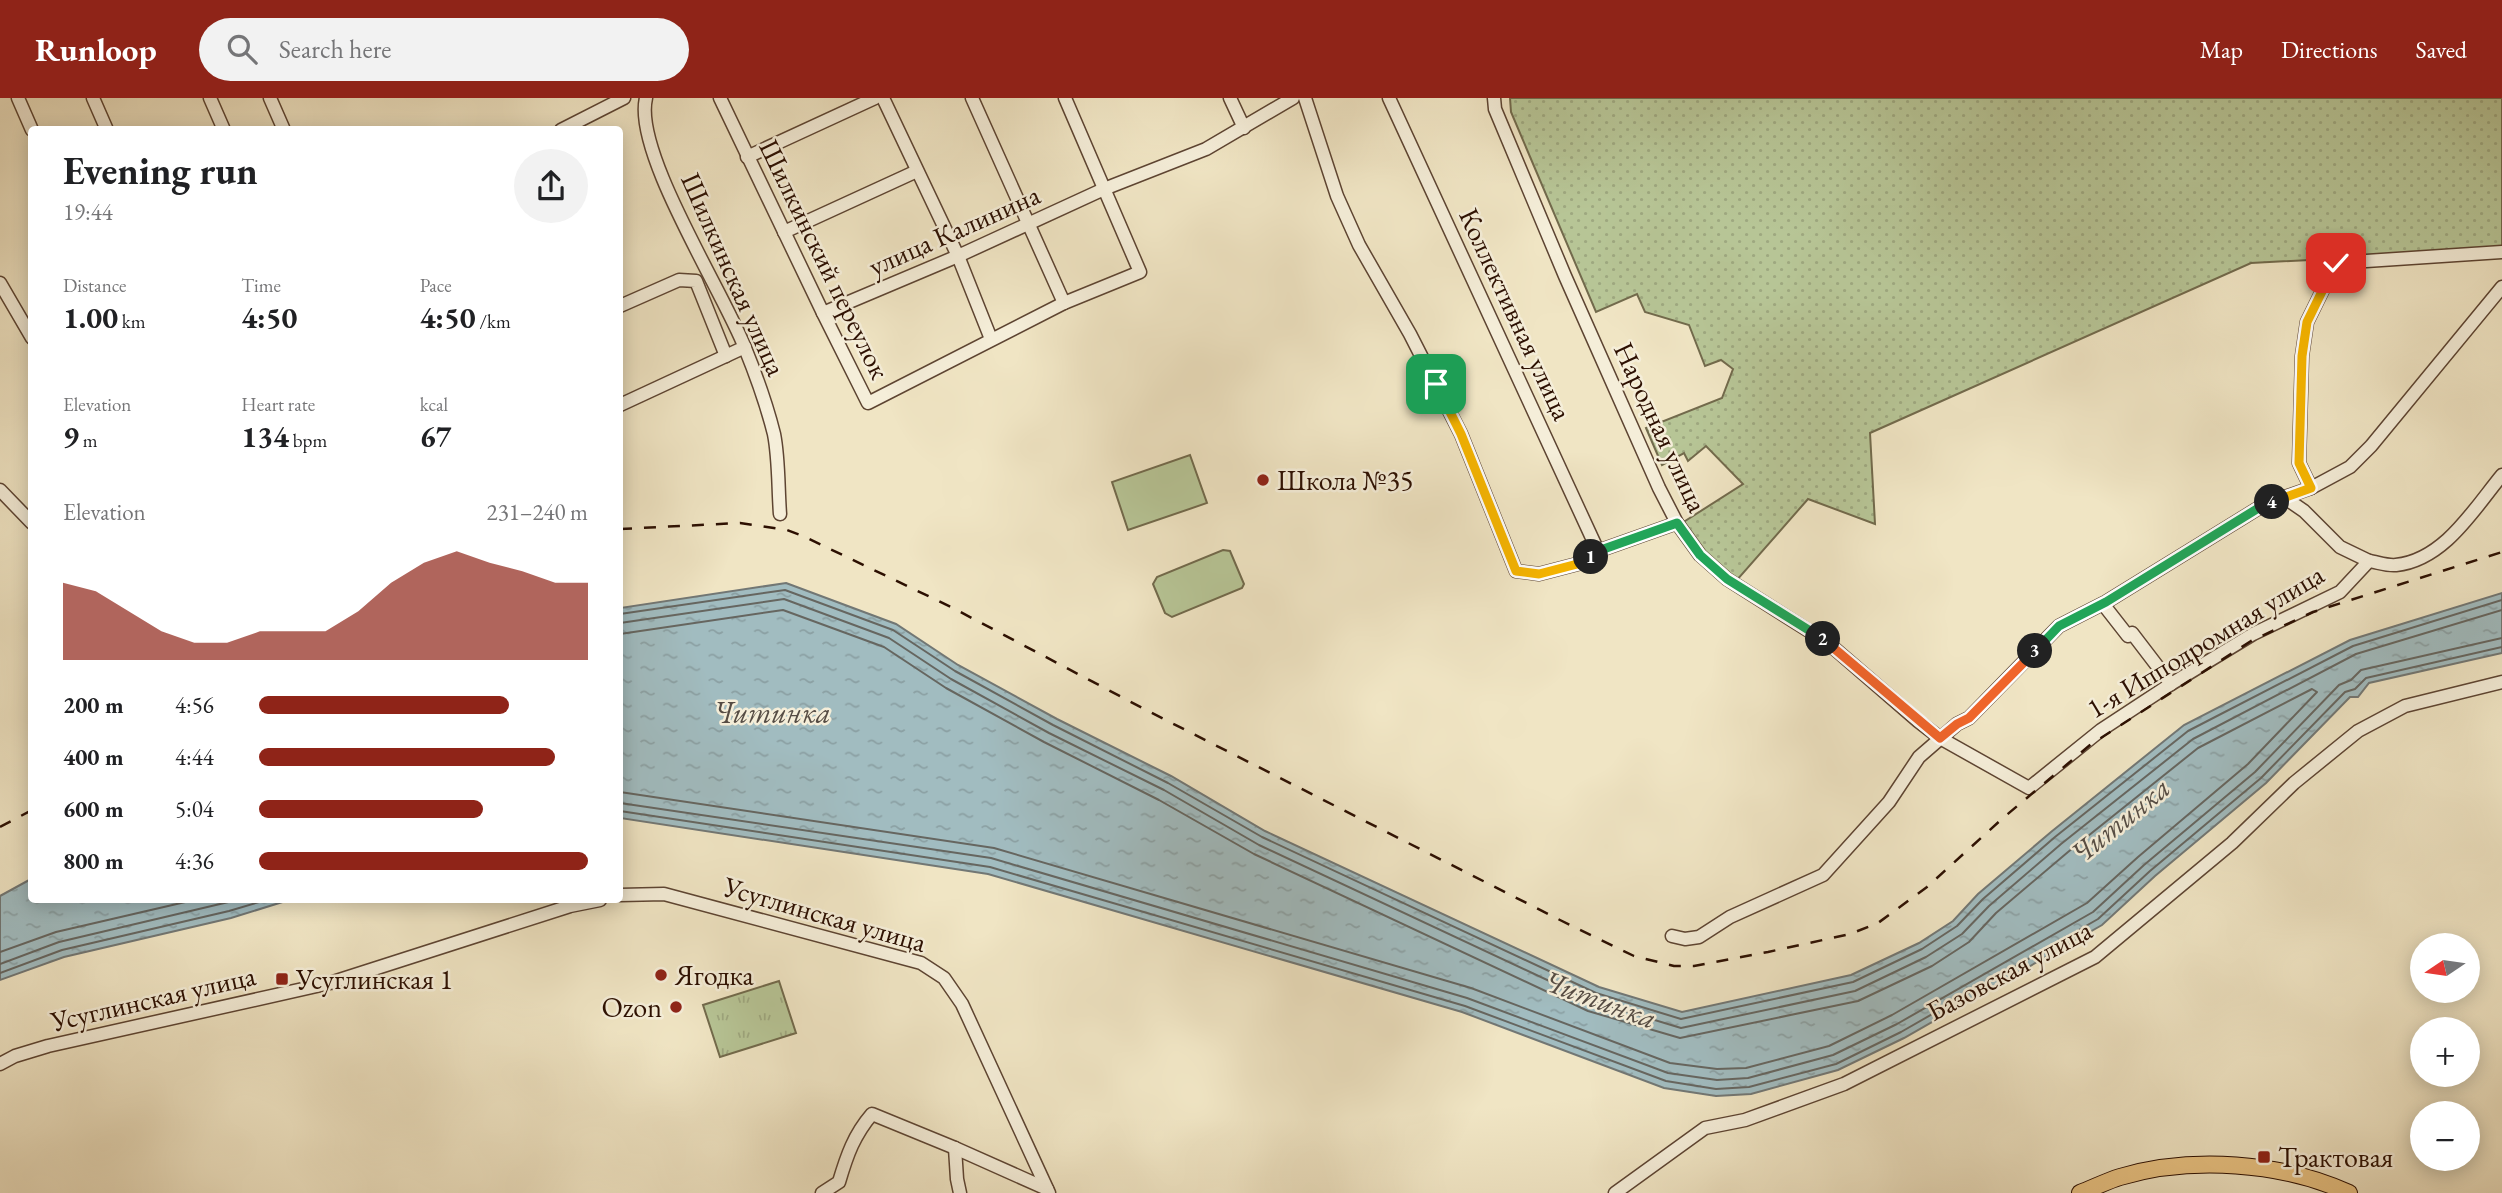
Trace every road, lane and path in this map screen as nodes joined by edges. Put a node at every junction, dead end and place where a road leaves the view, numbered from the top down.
1 (18, 98) edge
2 (93, 98) edge
3 (210, 98) edge
4 (270, 98) edge
5 (624, 98) edge
6 (646, 98) edge
7 (720, 98) edge
8 (875, 98) edge
9 (883, 98) edge
10 (972, 98) edge
11 (1230, 98) edge
12 (1293, 98) edge
13 (1304, 98) edge
14 (1389, 98) edge
15 (1494, 98) edge
16 (1068, 99) edge
17 (30, 126) edge
18 (105, 126) edge
19 (221, 126) edge
20 (282, 126) edge
21 (569, 126) edge
22 (1244, 128) junction
23 (747, 157) junction
24 (917, 171) junction
25 (1104, 189) junction
26 (1030, 224) junction
27 (784, 232) junction
28 (2502, 252) edge
29 (958, 256) junction
30 (0, 286) edge
31 (2502, 287) edge
32 (1064, 303) junction
33 (623, 305) edge
34 (823, 313) junction
35 (28, 332) edge
36 (991, 339) junction
37 (745, 347) junction
38 (726, 356) junction
39 (623, 404) edge
40 (2502, 475) edge
41 (2311, 488) junction
42 (0, 490) edge
43 (2285, 498) junction
44 (780, 514) dead end
45 (28, 519) edge
46 (1677, 523) junction
47 (1598, 551) junction
48 (2369, 561) junction
49 (2103, 604) junction
50 (2502, 682) edge
51 (2171, 684) junction
52 (1940, 738) junction
53 (2029, 788) joint
54 (623, 895) edge
55 (585, 903) edge
56 (1672, 936) dead end
57 (0, 1064) edge
58 (955, 1148) junction
59 (1048, 1191) edge
60 (822, 1193) edge
61 (960, 1193) edge
62 (1615, 1193) edge
63 (2080, 1193) edge
64 (2348, 1193) edge

1 - 17 street
2 - 18 street
3 - 19 street
4 - 20 street
5 - 21 street
6 - 37 street, Шилкинская улица
7 - 23 street, Шилкинский переулок
8 - 23 street
9 - 24 street
10 - 26 street
11 - 22 street
12 - 22 street, улица Калинина
13 - 47 street
14 - 47 street, Коллективная улица
15 - 46 street, Народная улица
16 - 25 street
22 - 25 street, улица Калинина
23 - 27 street, Шилкинский переулок
24 - 27 street
24 - 29 street
25 - 26 street, улица Калинина
25 - 32 street
26 - 29 street, улица Калинина
26 - 32 street
27 - 34 street, Шилкинский переулок
28 - 41 street
29 - 34 street, улица Калинина
29 - 36 street
30 - 35 street
31 - 41 street
32 - 36 street
33 - 38 street
34 - 36 street, Шилкинский переулок
37 - 38 street
37 - 44 street, Шилкинская улица
38 - 39 street
40 - 48 street
41 - 43 street
42 - 45 street
43 - 48 street
43 - 49 street
46 - 47 street
46 - 52 street, Народная улица
48 - 51 street, 1-я Ипподромная улица
49 - 51 street
49 - 52 street
50 - 62 street, Базовская улица
51 - 53 street, 1-я Ипподромная улица
52 - 53 street, Народная улица
52 - 56 street
54 - 59 street, Усуглинская улица
55 - 57 street, Усуглинская улица
58 - 59 street
58 - 60 street
58 - 61 street
63 - 64 main road

